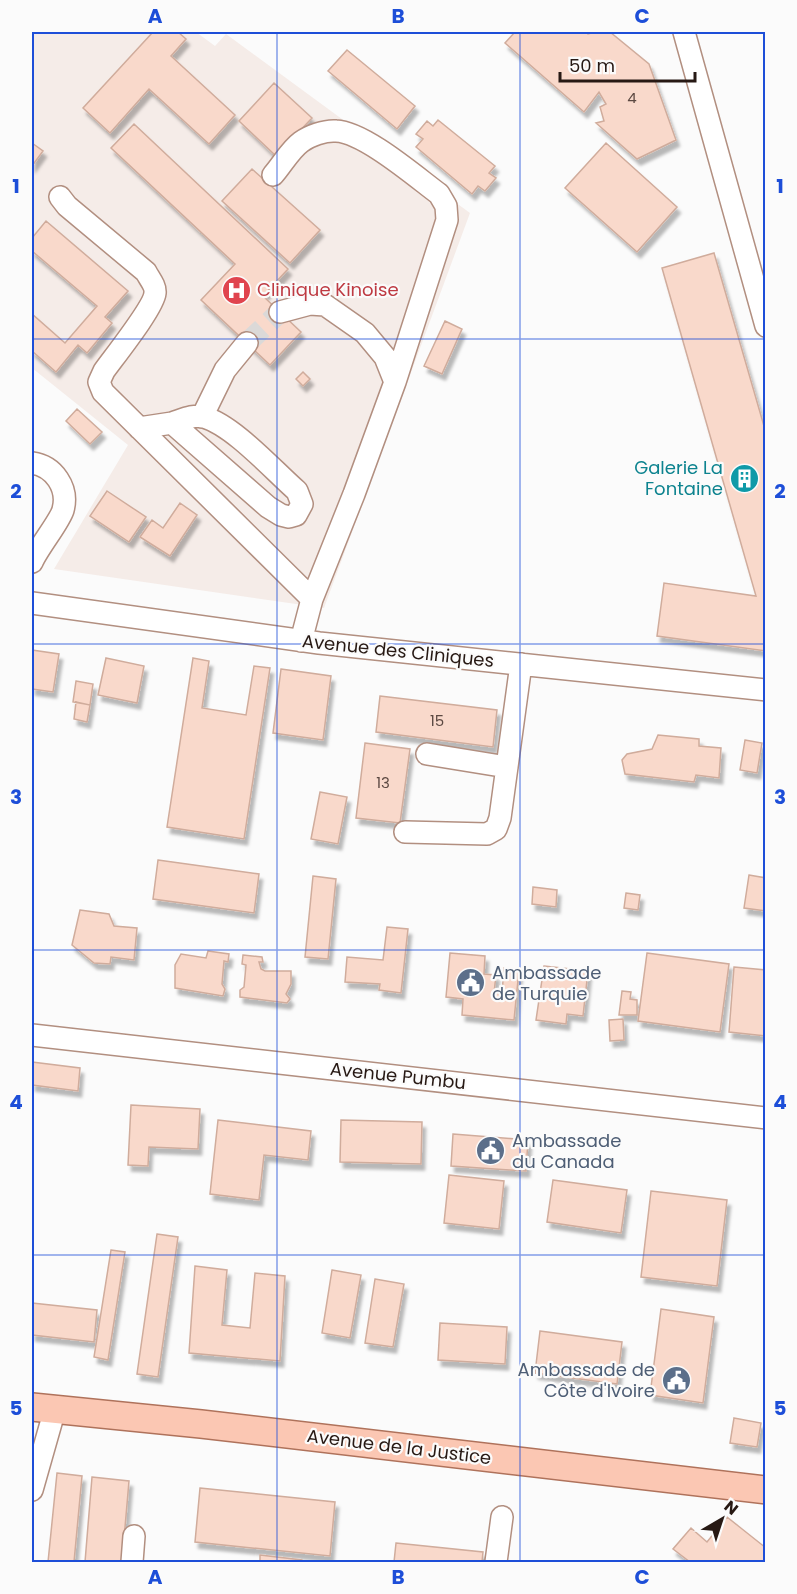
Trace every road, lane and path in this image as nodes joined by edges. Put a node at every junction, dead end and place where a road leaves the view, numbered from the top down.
1 (684, 32) edge
2 (273, 175) dead end
3 (60, 197) dead end
4 (280, 312) tunnel mouth
5 (765, 326) edge
6 (247, 343) tunnel mouth
7 (395, 382) junction
8 (202, 417) junction
9 (172, 423) junction
10 (139, 428) junction
11 (32, 463) edge
12 (34, 552) edge
13 (312, 599) junction
14 (32, 603) edge
15 (301, 641) junction
16 (521, 664) junction
17 (765, 690) edge
18 (427, 754) dead end
19 (507, 767) junction
20 (405, 832) dead end
21 (32, 1035) edge
22 (765, 1118) edge
23 (43, 1408) edge
24 (32, 1490) edge
25 (765, 1490) edge
26 (502, 1517) dead end
27 (134, 1536) dead end
28 (132, 1563) edge
29 (496, 1563) edge

1 - 5 street
2 - 7 street
3 - 10 street
4 - 7 street
6 - 8 street
7 - 13 street
8 - 9 street
8 - 9 street
9 - 10 street
10 - 13 street
11 - 12 street
13 - 15 street
14 - 15 street, Avenue des Cliniques
15 - 16 street, Avenue des Cliniques
16 - 17 street, Avenue des Cliniques
16 - 19 street
18 - 19 street
19 - 20 street
21 - 22 street, Avenue Pumbu
23 - 24 street
23 - 25 main road, Avenue de la Justice
26 - 29 street
27 - 28 street

